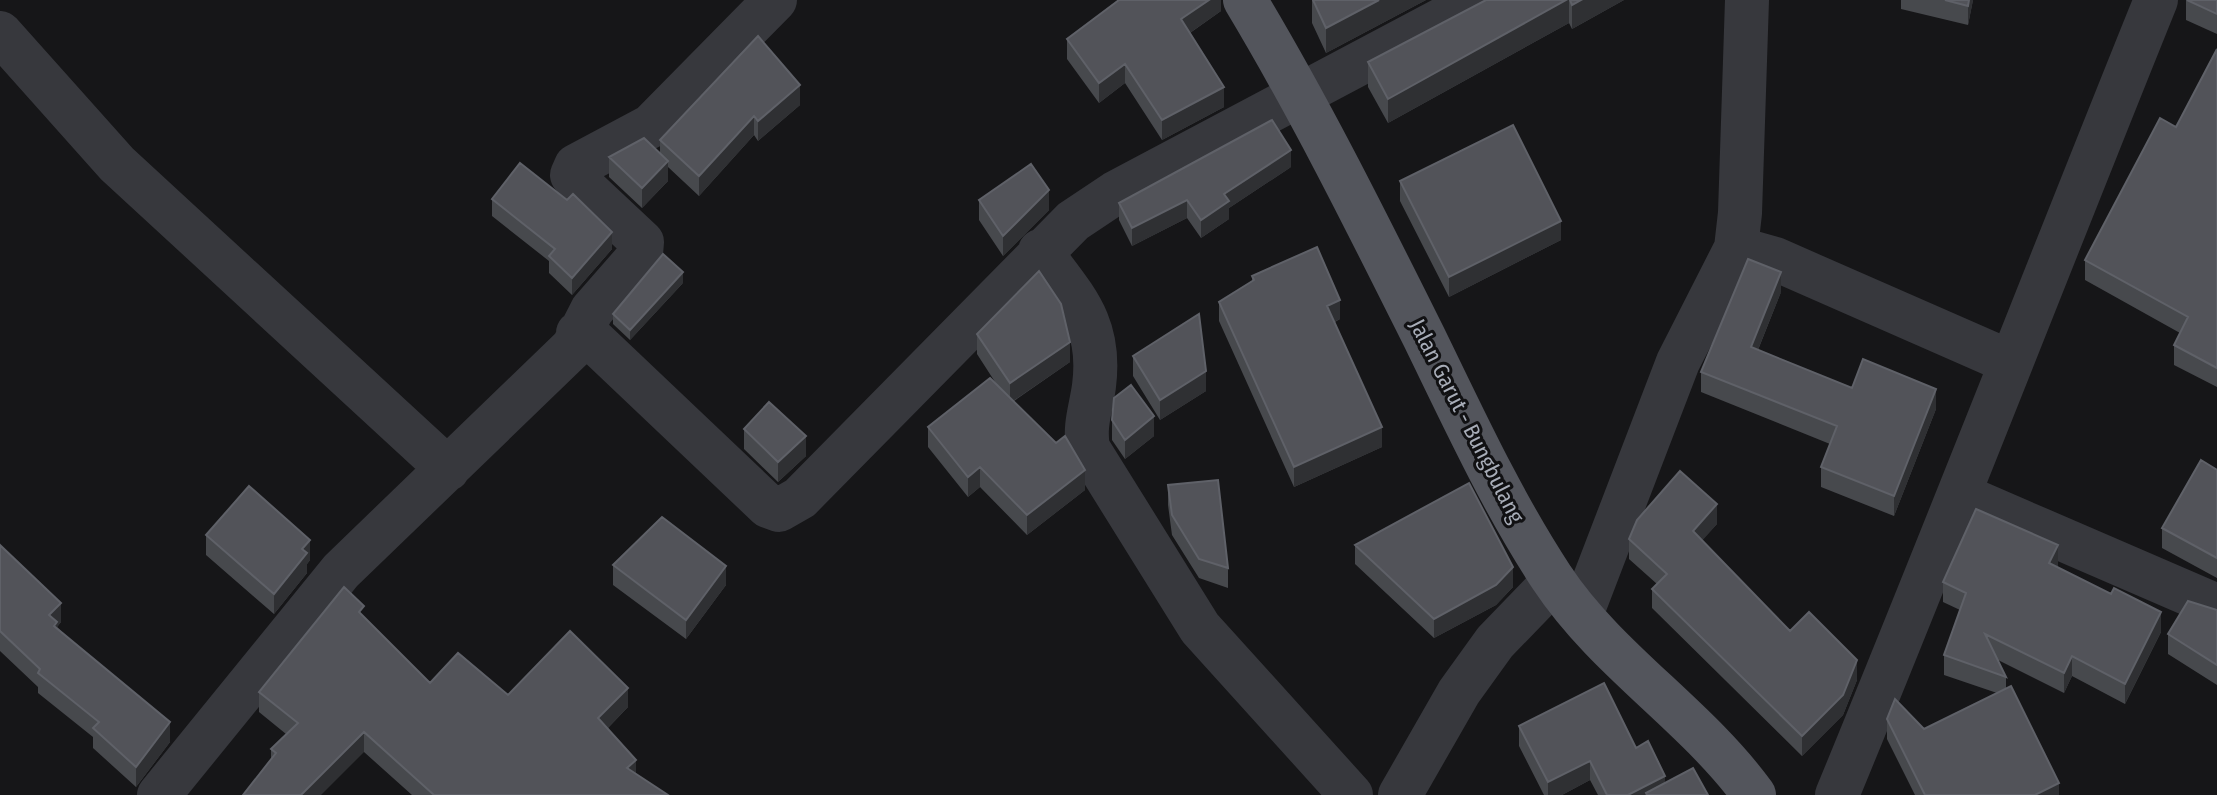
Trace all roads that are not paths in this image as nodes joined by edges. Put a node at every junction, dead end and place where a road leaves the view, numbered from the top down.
1 (775, 0) edge
2 (1245, 0) edge
3 (1479, 0) edge
4 (1747, 0) edge
5 (2156, 0) edge
6 (0, 33) edge
7 (1301, 93) junction
8 (1736, 248) junction
9 (1040, 251) junction
10 (578, 333) junction
11 (2010, 362) junction
12 (448, 469) junction
13 (1960, 495) junction
14 (1554, 581) junction
15 (2217, 606) edge
16 (1581, 615) junction
17 (159, 795) edge
18 (1351, 795) edge
19 (1400, 795) edge
20 (1754, 795) edge
21 (1837, 795) edge

1 - 10 street
2 - 7 main road, Jalan Garut - Bungbulang
3 - 7 street
4 - 8 street
5 - 11 street
6 - 12 street
7 - 9 street
7 - 14 main road, Jalan Garut - Bungbulang
8 - 11 street
8 - 16 street
9 - 10 street
9 - 18 street
10 - 12 street
11 - 13 street
12 - 17 street
13 - 15 street
13 - 21 street
14 - 16 main road, Jalan Garut - Bungbulang
14 - 19 street
16 - 20 main road, Jalan Garut - Bungbulang

